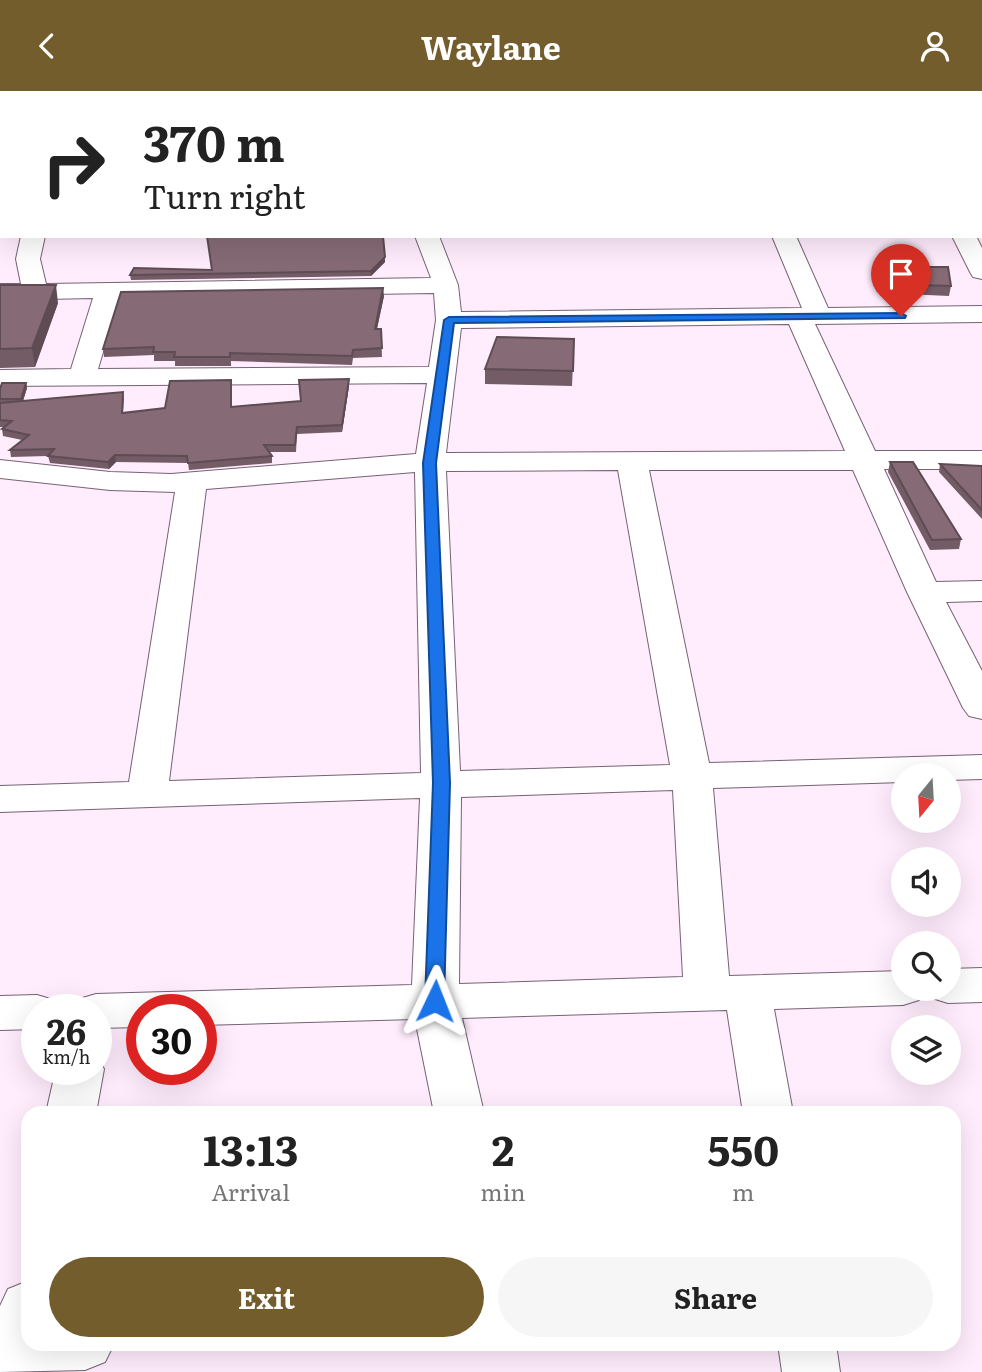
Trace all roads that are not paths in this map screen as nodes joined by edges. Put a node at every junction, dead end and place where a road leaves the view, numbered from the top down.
1 (33, 238) edge
2 (428, 238) edge
3 (785, 238) edge
4 (965, 238) edge
5 (982, 272) edge
6 (446, 285) junction
7 (108, 291) junction
8 (0, 292) edge
9 (35, 292) junction
10 (982, 314) edge
11 (809, 317) junction
12 (449, 320) junction
13 (440, 375) junction
14 (82, 377) junction
15 (1, 380) edge
16 (982, 460) edge
17 (863, 461) junction
18 (632, 462) junction
19 (430, 463) junction
20 (0, 469) edge
21 (192, 481) junction
22 (982, 591) edge
23 (924, 592) junction
24 (982, 708) edge
25 (982, 767) edge
26 (692, 776) junction
27 (442, 783) junction
28 (147, 794) junction
29 (0, 799) edge
30 (982, 985) edge
31 (961, 986) edge
32 (891, 988) edge
33 (728, 993) junction
34 (435, 1001) junction
35 (112, 1010) edge
36 (21, 1012) edge
37 (0, 1013) edge
38 (77, 1085) edge
39 (72, 1106) edge
40 (458, 1106) edge
41 (766, 1106) edge
42 (808, 1351) edge
43 (811, 1372) edge

1 - 9 street
2 - 6 street
3 - 11 street
4 - 5 street
6 - 7 street
6 - 12 street
7 - 9 street
7 - 14 street
8 - 9 street
10 - 11 street
11 - 12 street
11 - 17 street
12 - 13 street
13 - 14 street
13 - 19 street
14 - 15 street
16 - 17 street
17 - 18 street
17 - 23 street
18 - 19 street
18 - 26 street
19 - 21 street
19 - 27 street
20 - 21 street
21 - 28 street
22 - 23 street
23 - 24 street
25 - 26 street
26 - 27 street
26 - 33 street
27 - 28 street
27 - 34 street
28 - 29 street
30 - 31 street
32 - 33 street
33 - 34 street
33 - 41 street
34 - 35 street
34 - 40 street
36 - 37 street
38 - 39 street
42 - 43 street

